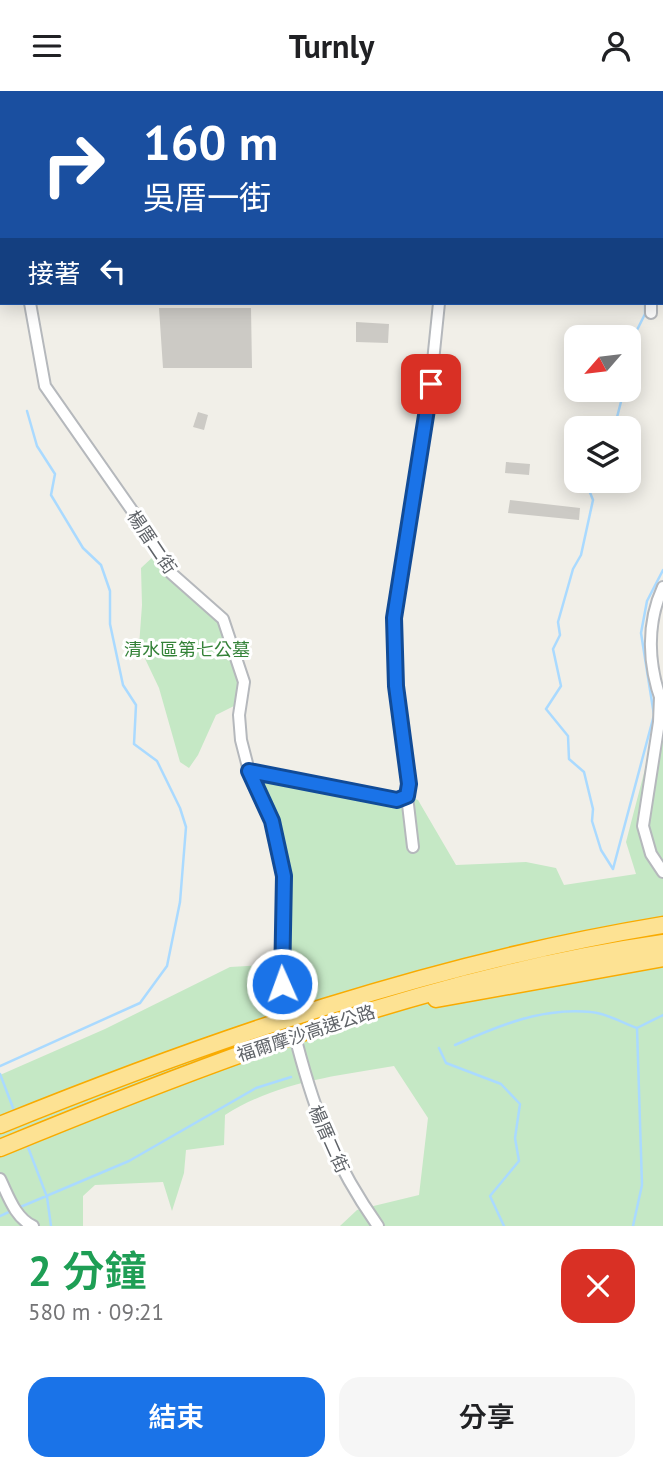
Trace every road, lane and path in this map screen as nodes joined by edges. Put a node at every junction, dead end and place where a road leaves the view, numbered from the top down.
1 (30, 305) edge
2 (439, 305) edge
3 (663, 587) edge
4 (662, 701) edge
5 (249, 771) junction
6 (407, 796) junction
7 (413, 847) dead end
8 (663, 872) edge
9 (663, 925) edge
10 (663, 943) edge
11 (663, 958) edge
12 (282, 984) tunnel mouth
13 (297, 1044) dead end
14 (248, 1051) junction
15 (0, 1125) edge
16 (0, 1148) edge
17 (0, 1179) edge
18 (33, 1226) edge
19 (378, 1226) edge

1 - 5 street, 楊厝二街
2 - 6 street
3 - 4 street
4 - 8 street
5 - 6 street
5 - 12 street, 楊厝二街
6 - 7 street
9 - 15 highway, 福爾摩沙高速公路
10 - 14 highway, 福爾摩沙高速公路
11 - 14 highway
13 - 19 street, 楊厝二街
14 - 16 highway, 福爾摩沙高速公路
17 - 18 street

